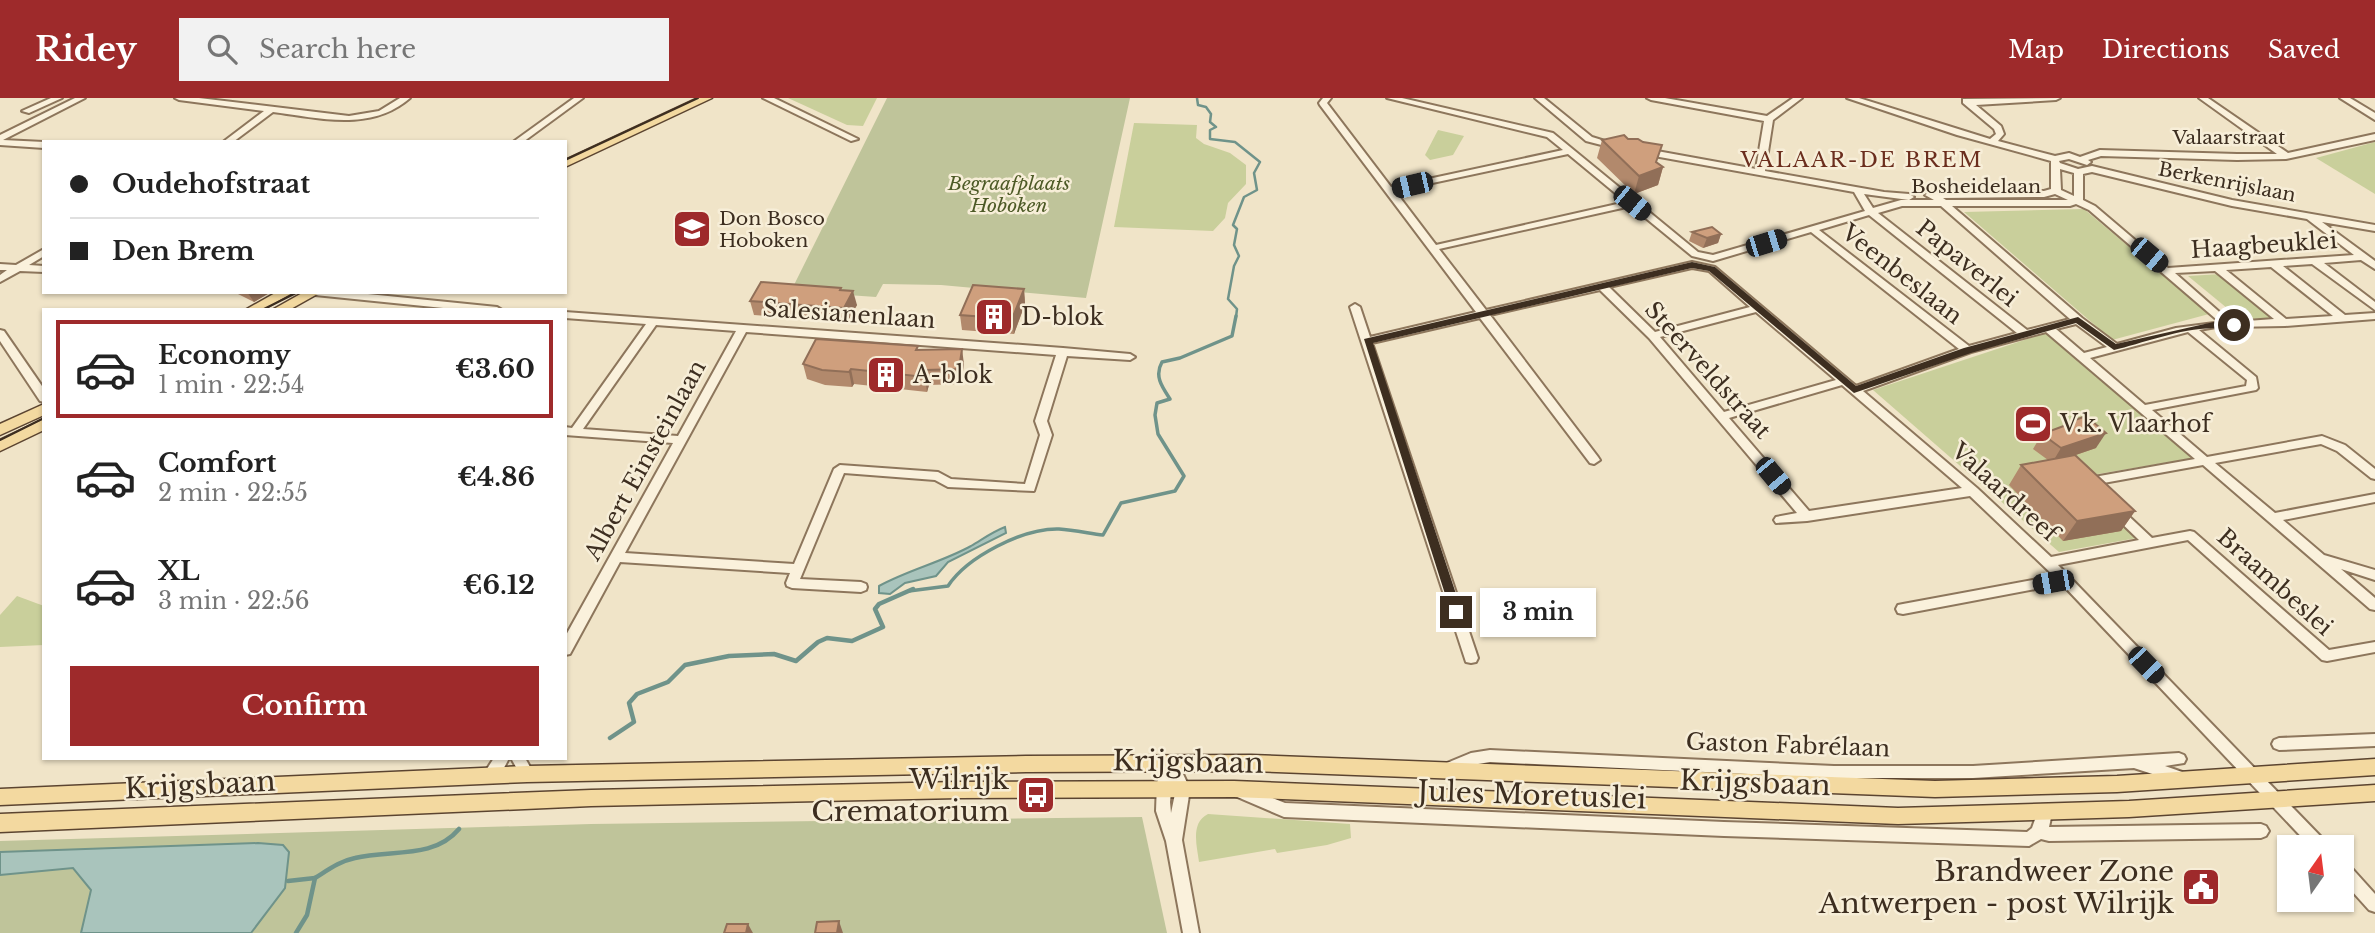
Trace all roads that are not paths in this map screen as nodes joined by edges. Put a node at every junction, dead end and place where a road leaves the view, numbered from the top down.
1 (58, 98) edge
2 (81, 98) edge
3 (179, 98) edge
4 (406, 98) edge
5 (579, 98) edge
6 (683, 98) edge
7 (707, 98) edge
8 (767, 98) edge
9 (1327, 98) edge
10 (1391, 98) edge
11 (1539, 98) edge
12 (1651, 98) edge
13 (1798, 98) edge
14 (1851, 98) edge
15 (2056, 98) edge
16 (2203, 98) edge
17 (2344, 98) edge
18 (1966, 101) edge
19 (272, 110) junction
20 (29, 111) joint
21 (49, 114) junction
22 (2375, 117) edge
23 (1769, 119) junction
24 (1539, 131) joint
25 (2375, 137) edge
26 (854, 139) dead end
27 (0, 140) edge
28 (230, 140) edge
29 (519, 140) edge
30 (1992, 142) junction
31 (42, 145) edge
32 (1624, 148) edge
33 (1637, 150) edge
34 (1569, 151) junction
35 (567, 152) edge
36 (2286, 156) junction
37 (2081, 159) junction
38 (2056, 162) junction
39 (567, 163) edge
40 (2092, 169) junction
41 (1760, 172) junction
42 (2078, 173) junction
43 (1388, 190) junction
44 (1857, 190) junction
45 (2056, 191) junction
46 (1934, 195) junction
47 (1905, 200) junction
48 (2079, 200) junction
49 (1632, 203) junction
50 (1944, 204) junction
51 (1870, 211) junction
52 (2308, 215) junction
53 (2356, 223) joint
54 (2375, 226) edge
55 (1812, 229) junction
56 (1433, 248) junction
57 (42, 253) edge
58 (2363, 257) junction
59 (1693, 260) junction
60 (2314, 260) junction
61 (1713, 263) junction
62 (2273, 263) junction
63 (2375, 266) edge
64 (0, 267) edge
65 (2217, 267) junction
66 (17, 268) junction
67 (42, 269) edge
68 (2168, 271) junction
69 (0, 279) edge
70 (1602, 287) junction
71 (284, 294) edge
72 (311, 294) edge
73 (333, 294) edge
74 (1355, 307) dead end
75 (2375, 307) edge
76 (255, 308) edge
77 (282, 308) edge
78 (463, 308) edge
79 (1758, 308) junction
80 (1483, 314) junction
81 (567, 315) edge
82 (2375, 316) edge
83 (2343, 318) junction
84 (2078, 320) junction
85 (2219, 321) junction
86 (652, 323) junction
87 (2285, 323) junction
88 (743, 328) junction
89 (2049, 328) junction
90 (2191, 329) junction
91 (0, 333) edge
92 (2025, 334) junction
93 (1653, 336) junction
94 (1367, 341) junction
95 (2114, 347) junction
96 (1063, 351) junction
97 (1968, 351) junction
98 (2084, 356) junction
99 (1130, 357) dead end
100 (1845, 381) junction
101 (1854, 390) junction
102 (42, 396) edge
103 (2146, 408) junction
104 (42, 410) edge
105 (1723, 416) junction
106 (42, 426) edge
107 (0, 430) edge
108 (570, 431) edge
109 (681, 440) junction
110 (0, 446) edge
111 (1594, 460) dead end
112 (2206, 461) junction
113 (2375, 475) edge
114 (1973, 491) junction
115 (2099, 495) edge
116 (2375, 498) edge
117 (2109, 505) edge
118 (1807, 517) junction
119 (2273, 518) junction
120 (1780, 520) dead end
121 (2149, 542) junction
122 (617, 557) junction
123 (2319, 558) junction
124 (2048, 562) junction
125 (798, 569) junction
126 (2375, 575) edge
127 (2065, 579) junction
128 (860, 587) dead end
129 (2375, 605) edge
130 (1903, 609) dead end
131 (567, 646) edge
132 (2375, 647) edge
133 (1471, 658) dead end
134 (2375, 740) edge
135 (2279, 744) dead end
136 (2179, 759) dead end
137 (501, 760) edge
138 (2134, 762) junction
139 (1171, 763) junction
140 (522, 766) edge
141 (2375, 767) edge
142 (1444, 771) junction
143 (490, 775) junction
144 (2251, 775) junction
145 (2183, 779) junction
146 (1161, 789) junction
147 (1183, 789) junction
148 (1234, 789) junction
149 (2375, 793) edge
150 (0, 797) edge
151 (2277, 801) junction
152 (2044, 813) junction
153 (0, 823) edge
154 (2261, 831) dead end
155 (2039, 832) junction
156 (2310, 835) edge
157 (1174, 840) junction
158 (2354, 882) edge
159 (2375, 905) edge
160 (1191, 933) edge

1 - 20 street
2 - 21 street
3 - 19 street
4 - 19 street
5 - 29 street
6 - 35 main road
7 - 39 main road
8 - 26 street
9 - 43 street
10 - 24 street
11 - 32 street
12 - 23 street
13 - 23 street
14 - 30 street
15 - 18 street
16 - 36 street
17 - 22 street
18 - 30 street
19 - 28 street
20 - 21 street
21 - 27 street
23 - 41 street
24 - 34 street
25 - 36 street, Valaarstraat
27 - 31 street
30 - 38 street
33 - 41 street
34 - 43 street
34 - 49 street
36 - 37 street, Valaarstraat
37 - 38 street, Valaarstraat
37 - 40 street
38 - 42 street
38 - 45 street
40 - 42 street
40 - 52 street, Berkenrijslaan
41 - 44 street
42 - 48 street
43 - 56 street
44 - 47 street
44 - 51 street, Papaverlei
45 - 46 street
45 - 48 street
46 - 47 street
46 - 50 street
47 - 50 street, Bosheidelaan
47 - 51 street, Bosheidelaan
48 - 50 street, Bosheidelaan
48 - 68 street
49 - 56 street
49 - 59 street
50 - 84 street
51 - 55 street, Bosheidelaan
51 - 92 street, Papaverlei
52 - 53 street, Berkenrijslaan
52 - 58 street
53 - 54 street, Berkenrijslaan
55 - 61 street, Bosheidelaan
55 - 97 street, Veenbeslaan
56 - 80 street
57 - 66 street
58 - 60 street, Haagbeuklei
58 - 63 street
59 - 61 street, Bosheidelaan
59 - 70 street, Bosheidelaan
60 - 62 street, Haagbeuklei
60 - 75 street
61 - 79 street, Valaardreef
62 - 65 street, Haagbeuklei
62 - 83 street
64 - 66 street
65 - 68 street, Haagbeuklei
65 - 87 street
66 - 67 street
66 - 69 street
68 - 85 street
70 - 80 street, Bosheidelaan
70 - 93 street, Steerveldstraat
71 - 76 main road
72 - 77 main road
73 - 78 street
74 - 94 street
79 - 93 street
79 - 100 street, Valaardreef
80 - 94 street, Bosheidelaan
80 - 111 street
81 - 86 street, Salesianenlaan
82 - 83 street
83 - 87 street
84 - 89 street
84 - 95 street
85 - 87 street
85 - 90 street
86 - 88 street, Salesianenlaan
86 - 108 street
88 - 96 street, Salesianenlaan
88 - 109 street, Albert Einsteinlaan
89 - 92 street
89 - 98 street
90 - 95 street
90 - 103 street
91 - 102 street
92 - 97 street
93 - 105 street, Steerveldstraat
94 - 133 street
95 - 98 street
96 - 99 street, Salesianenlaan
96 - 125 street
97 - 101 street
98 - 103 street
100 - 101 street, Valaardreef
100 - 105 street
101 - 114 street, Valaardreef
103 - 112 street
104 - 107 main road
105 - 118 street, Steerveldstraat
106 - 110 main road
108 - 109 street
109 - 122 street, Albert Einsteinlaan
112 - 113 street
112 - 115 street
112 - 119 street
114 - 118 street
114 - 124 street, Valaardreef
116 - 119 street
117 - 121 street
118 - 120 street
119 - 123 street
121 - 124 street
121 - 132 street, Braambeslei
122 - 125 street
122 - 131 street, Albert Einsteinlaan
123 - 126 street
123 - 129 street
124 - 127 street, Valaardreef
125 - 128 street
127 - 130 street
127 - 144 street, Valaardreef
134 - 135 street
136 - 138 street, Gaston Fabrélaan
137 - 143 street
138 - 142 street, Gaston Fabrélaan
138 - 145 street, Gaston Fabrélaan
139 - 140 main road, Krijgsbaan
139 - 142 main road, Krijgsbaan
139 - 146 street
139 - 147 street
140 - 143 main road, Krijgsbaan
141 - 144 main road, Krijgsbaan
142 - 145 main road, Krijgsbaan
143 - 150 main road, Krijgsbaan
144 - 145 main road, Krijgsbaan
144 - 151 street, Valaardreef
146 - 147 main road, Krijgsbaan
146 - 153 main road, Krijgsbaan
146 - 157 street
147 - 148 main road, Krijgsbaan
147 - 157 street
148 - 152 main road, Krijgsbaan
148 - 155 street, Jules Moretuslei
149 - 151 main road, Krijgsbaan
151 - 152 main road, Krijgsbaan
151 - 156 street, Valaardreef
152 - 155 street
154 - 155 street, Jules Moretuslei
157 - 160 street
158 - 159 street

